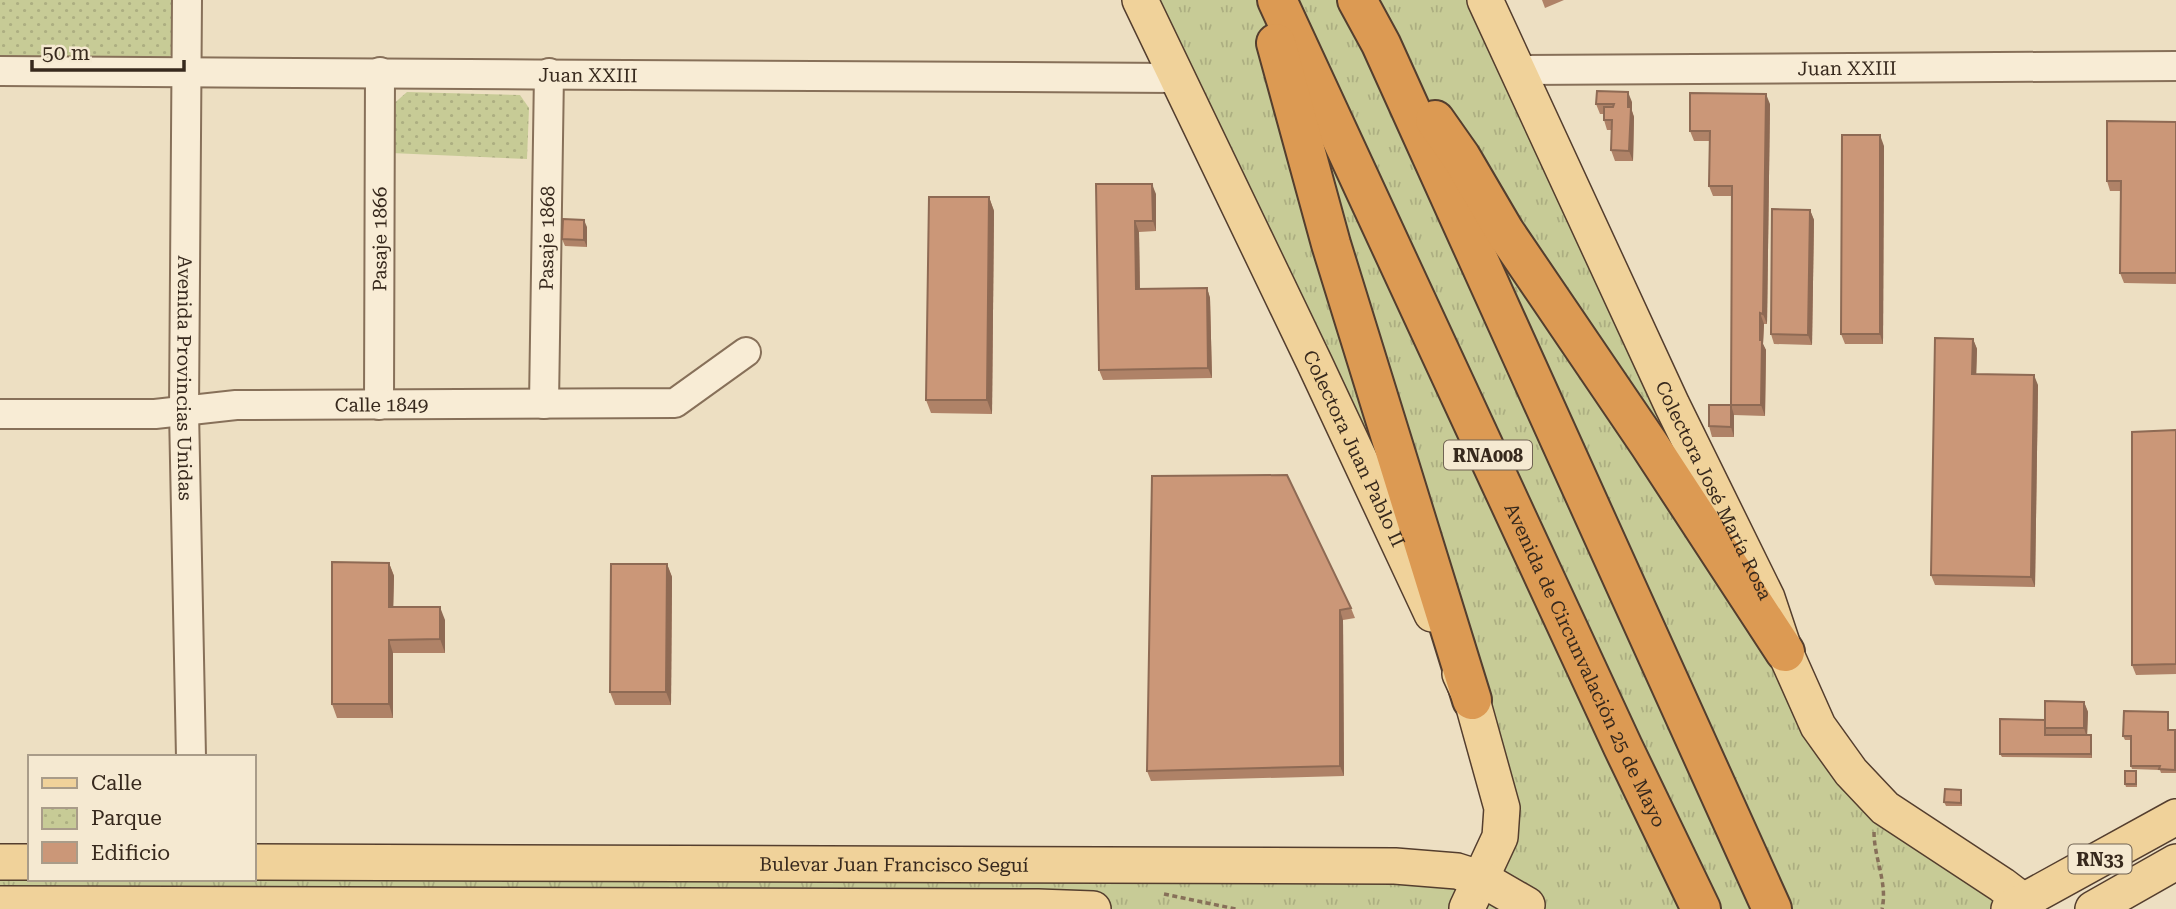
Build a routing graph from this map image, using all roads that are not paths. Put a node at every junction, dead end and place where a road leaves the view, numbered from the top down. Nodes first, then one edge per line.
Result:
1 (187, 0) edge
2 (1140, 0) edge
3 (1264, 0) edge
4 (1277, 0) edge
5 (1357, 0) edge
6 (1485, 0) edge
7 (1381, 44) junction
8 (2176, 66) edge
9 (1518, 70) junction
10 (0, 71) edge
11 (187, 72) junction
12 (380, 72) junction
13 (549, 73) junction
14 (1176, 78) junction
15 (746, 352) dead end
16 (544, 404) junction
17 (380, 405) junction
18 (184, 411) junction
19 (0, 414) edge
20 (1784, 652) junction
21 (1472, 701) junction
22 (191, 755) edge
23 (2176, 817) edge
24 (0, 862) edge
25 (28, 862) edge
26 (256, 862) edge
27 (2176, 862) edge
28 (197, 898) edge
29 (1472, 899) edge
30 (0, 904) edge
31 (2020, 906) edge
32 (1531, 907) edge
33 (1093, 909) edge
34 (1701, 909) edge
35 (1772, 909) edge
36 (2093, 909) edge

1 - 11 street, Avenida Provincias Unidas
2 - 14 main road, Colectora Juan Pablo II
3 - 21 highway
4 - 34 highway, Avenida de Circunvalación 25 de Mayo / RNA008
5 - 7 highway, RNA008
6 - 9 main road, Colectora José María Rosa
7 - 20 highway
7 - 35 highway, RNA008
8 - 9 street, Juan XXIII
9 - 20 main road, Colectora José María Rosa
10 - 11 street, Juan XXIII
11 - 12 street, Juan XXIII
11 - 18 street, Avenida Provincias Unidas
12 - 13 street, Juan XXIII
12 - 17 street, Pasaje 1866
13 - 14 street, Juan XXIII
13 - 16 street, Pasaje 1868
14 - 21 main road, Colectora Juan Pablo II
15 - 16 street, Calle 1849
16 - 17 street, Calle 1849
17 - 18 street, Calle 1849
18 - 19 street, Calle 1849
18 - 22 street, Avenida Provincias Unidas
20 - 31 main road, Colectora José María Rosa
21 - 29 main road, Colectora Juan Pablo II
23 - 31 main road, RN33
24 - 25 main road
26 - 29 main road, Bulevar Juan Francisco Seguí
27 - 36 main road, RN33
28 - 30 main road
28 - 33 main road
29 - 32 main road, Bulevar Juan Francisco Seguí

